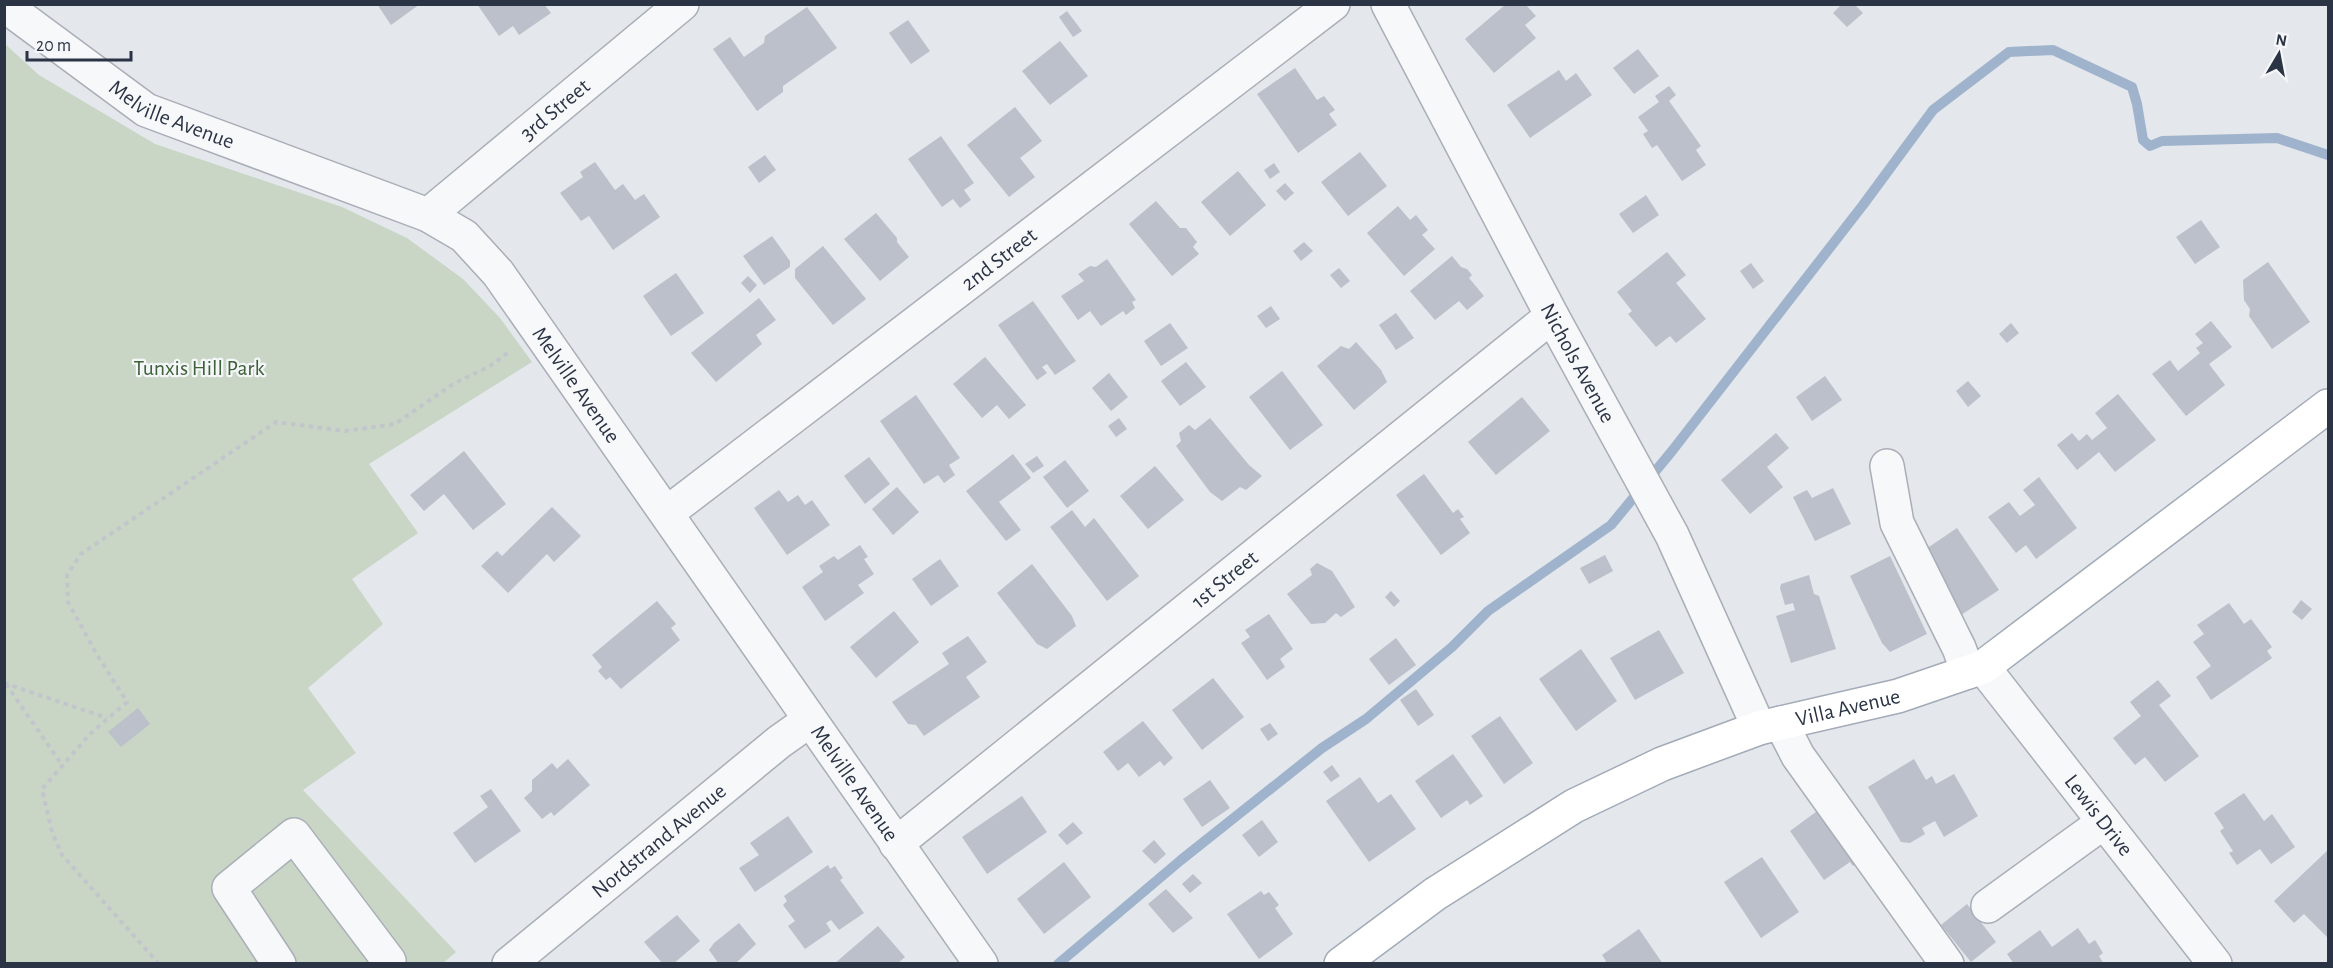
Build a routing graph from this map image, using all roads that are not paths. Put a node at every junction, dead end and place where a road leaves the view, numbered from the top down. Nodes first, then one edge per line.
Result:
1 (682, 4) edge
2 (1333, 4) edge
3 (1388, 4) edge
4 (5, 9) edge
5 (429, 215) junction
6 (1552, 316) junction
7 (2328, 406) edge
8 (1887, 466) dead end
9 (667, 513) junction
10 (1976, 669) junction
11 (810, 720) junction
12 (1770, 725) junction
13 (2104, 822) junction
14 (896, 844) junction
15 (1988, 906) dead end
16 (279, 963) edge
17 (385, 963) edge
18 (509, 963) edge
19 (981, 963) edge
20 (1341, 963) edge
21 (1947, 963) edge
22 (2215, 963) edge

1 - 5 street, 3rd Street
2 - 9 street, 2nd Street
3 - 6 street, Nichols Avenue
4 - 5 street, Melville Avenue
5 - 9 street, Melville Avenue
6 - 12 street, Nichols Avenue
6 - 14 street, 1st Street
7 - 10 main road, Villa Avenue
8 - 10 street, Lewis Drive
9 - 11 street, Melville Avenue
10 - 12 main road, Villa Avenue
10 - 13 street, Lewis Drive
11 - 14 street, Melville Avenue
11 - 18 street, Nordstrand Avenue
12 - 20 main road, Villa Avenue
12 - 21 street, Nichols Avenue
13 - 15 street
13 - 22 street, Lewis Drive
14 - 19 street, Melville Avenue
16 - 17 street

